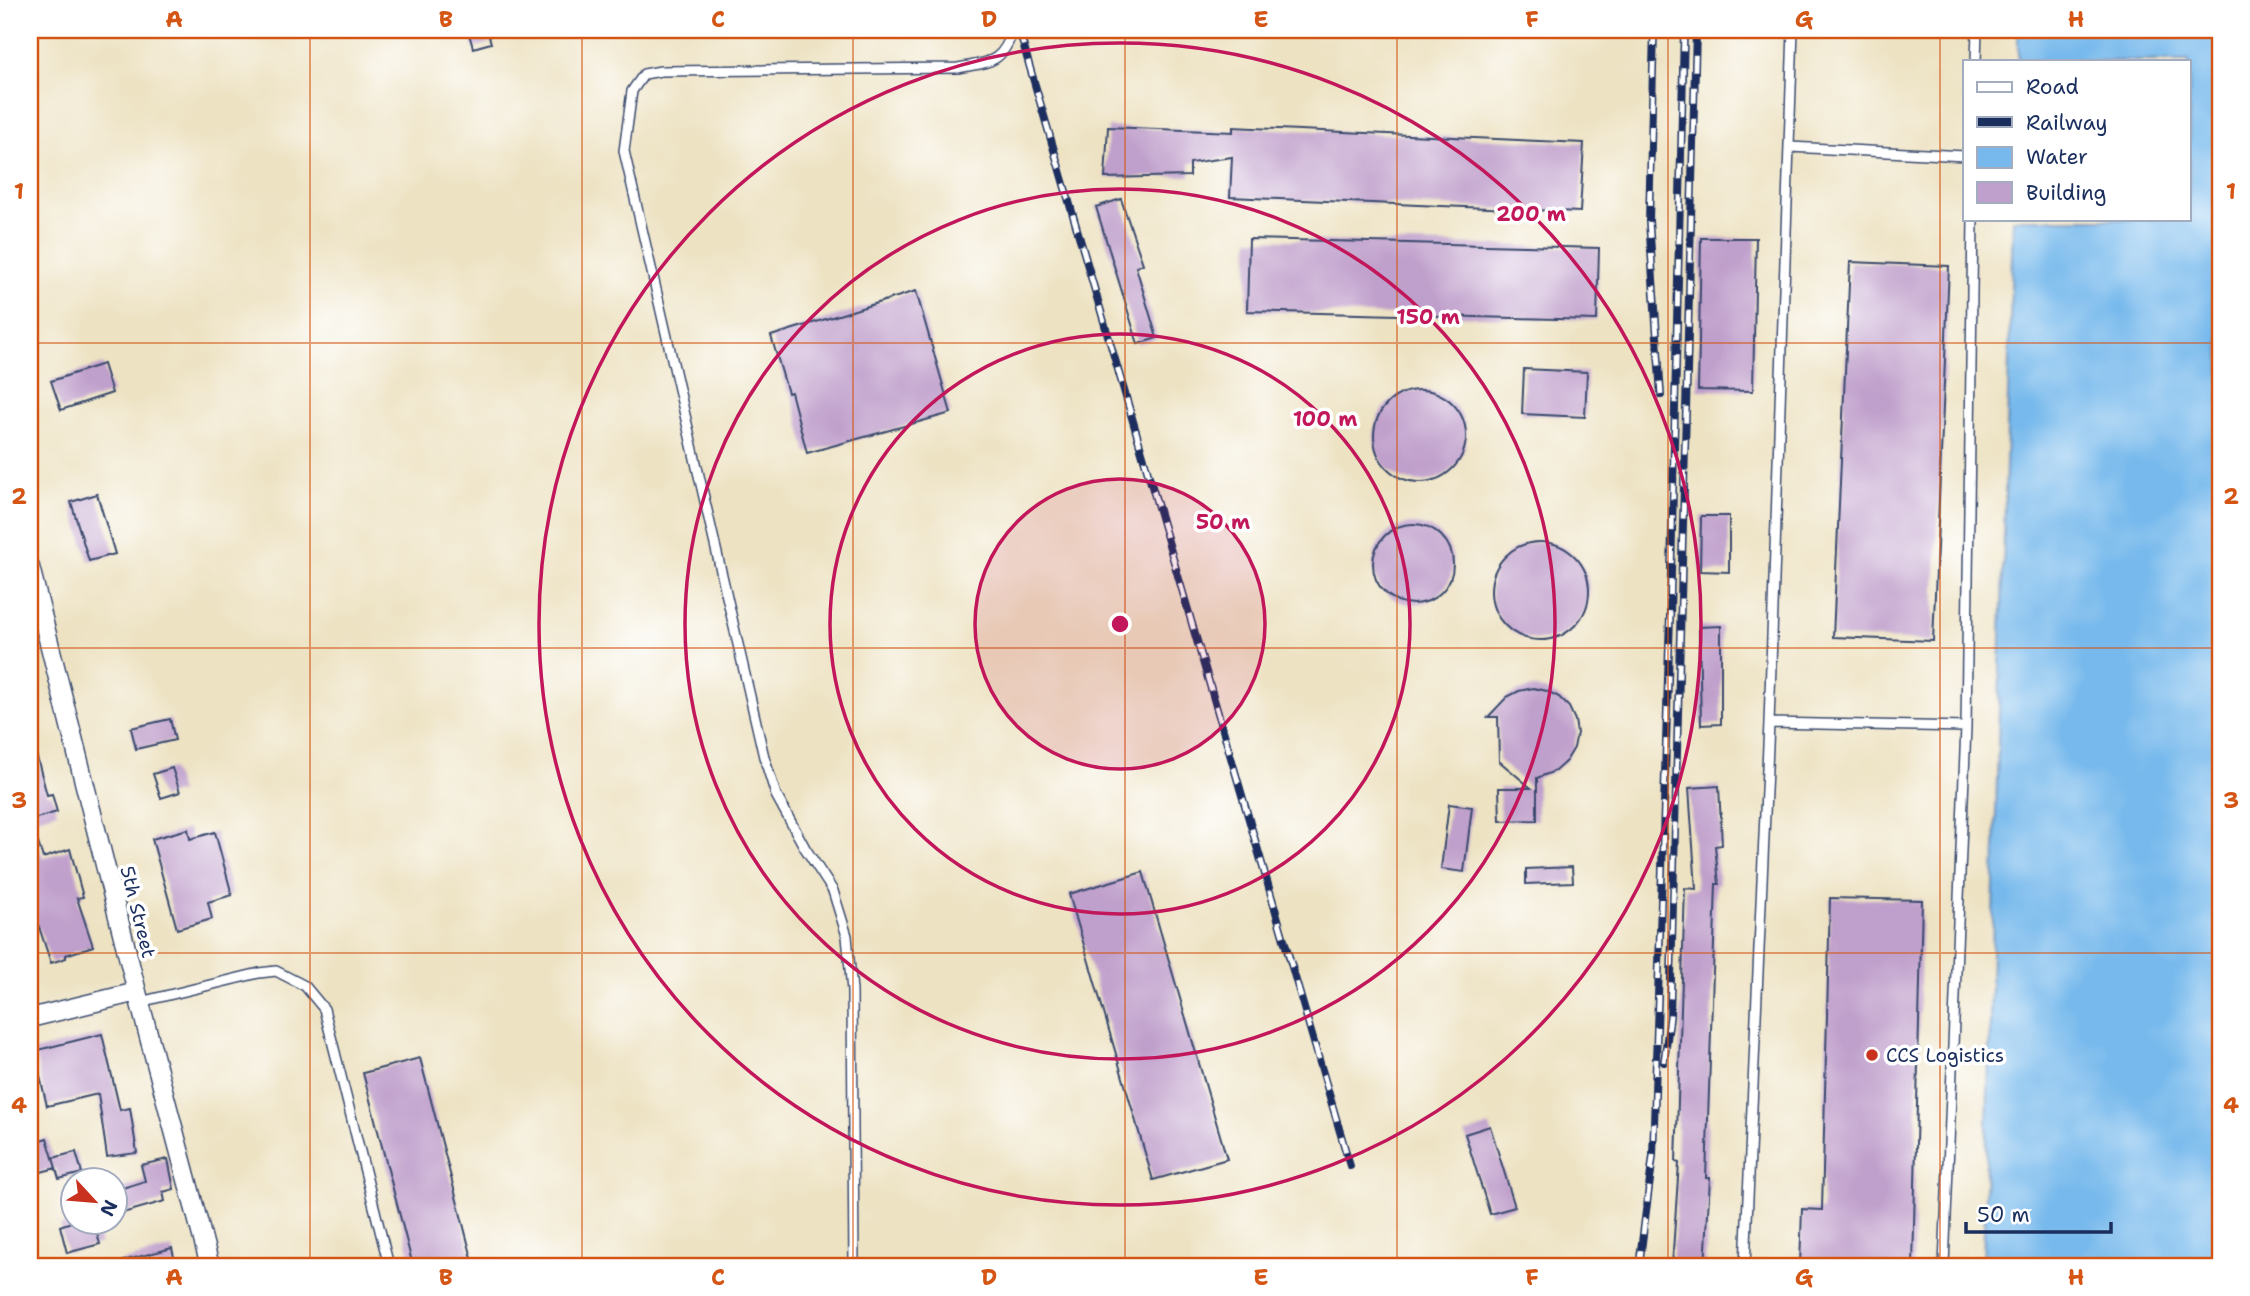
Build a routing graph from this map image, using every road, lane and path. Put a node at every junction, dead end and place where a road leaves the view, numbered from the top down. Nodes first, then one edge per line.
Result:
1 (1013, 30) edge
2 (1793, 30) edge
3 (1977, 30) edge
4 (1976, 60) edge
5 (1790, 146) junction
6 (1963, 156) edge
7 (1973, 220) edge
8 (30, 568) edge
9 (1769, 723) junction
10 (1966, 727) junction
11 (138, 997) junction
12 (30, 1018) edge
13 (210, 1266) edge
14 (390, 1266) edge
15 (854, 1266) edge
16 (1745, 1266) edge
17 (1944, 1266) edge

1 - 15 lane
2 - 5 lane
3 - 4 lane
5 - 6 lane
5 - 9 lane
7 - 10 lane
8 - 11 street, 5th Street
9 - 10 lane
9 - 16 lane
10 - 17 lane
11 - 12 street
11 - 13 street, 5th Street
11 - 14 lane

